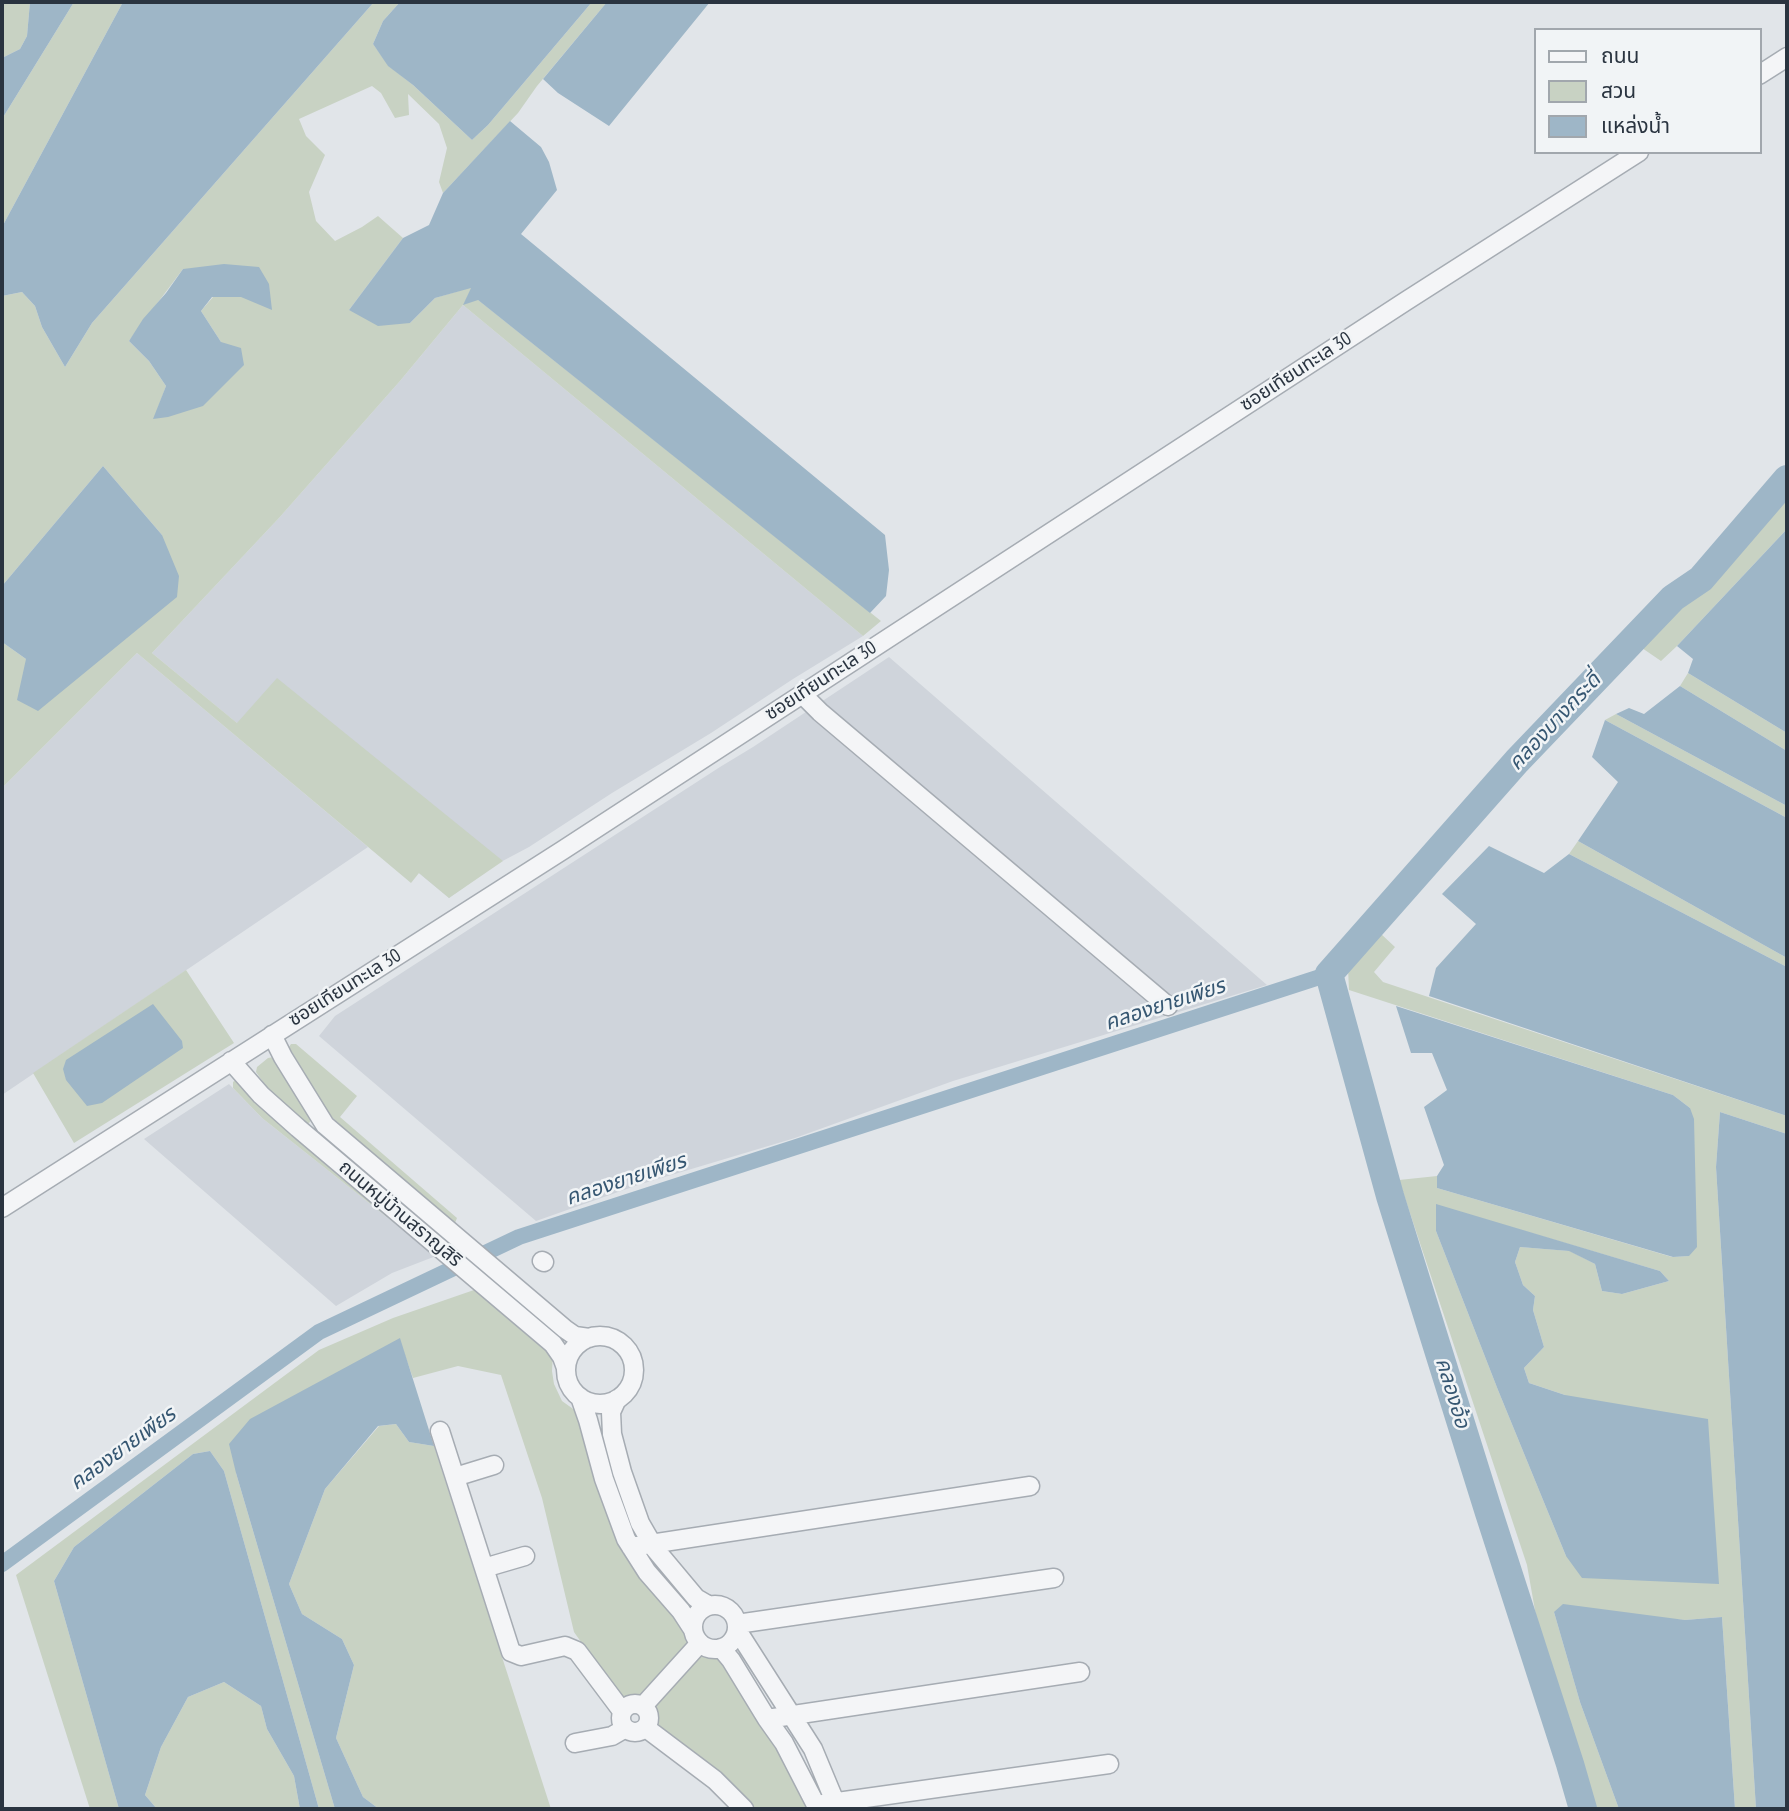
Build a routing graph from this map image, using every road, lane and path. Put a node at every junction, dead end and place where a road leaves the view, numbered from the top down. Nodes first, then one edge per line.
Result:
1 (1787, 57) edge
2 (1761, 74) edge
3 (1637, 154) edge
4 (803, 694) junction
5 (1168, 1006) dead end
6 (272, 1035) junction
7 (231, 1061) junction
8 (317, 1112) junction
9 (303, 1133) junction
10 (404, 1191) junction
11 (390, 1207) junction
12 (2, 1208) edge
13 (589, 1338) junction
14 (566, 1368) junction
15 (580, 1397) junction
16 (617, 1399) junction
17 (440, 1431) dead end
18 (494, 1465) dead end
19 (455, 1476) junction
20 (1030, 1486) dead end
21 (651, 1542) junction
22 (631, 1547) junction
23 (524, 1556) dead end
24 (484, 1568) junction
25 (1054, 1578) dead end
26 (708, 1605) junction
27 (737, 1627) junction
28 (696, 1636) junction
29 (720, 1648) junction
30 (1080, 1672) dead end
31 (643, 1706) junction
32 (792, 1716) junction
33 (767, 1719) junction
34 (623, 1720) junction
35 (646, 1728) junction
36 (575, 1743) dead end
37 (1109, 1764) dead end
38 (837, 1806) edge
39 (817, 1807) edge
40 (744, 1809) edge

1 - 2 street
3 - 4 street, ซอยเทียนทะเล 30
4 - 5 street
4 - 6 street, ซอยเทียนทะเล 30
6 - 7 street, ซอยเทียนทะเล 30
6 - 8 street, ถนนหมู่บ้านสราญสิริ
7 - 9 street, ถนนหมู่บ้านสราญสิริ
7 - 12 street, ซอยเทียนทะเล 30
8 - 9 street
8 - 10 street, ถนนหมู่บ้านสราญสิริ
9 - 11 street, ถนนหมู่บ้านสราญสิริ
10 - 11 street
10 - 13 street, ถนนหมู่บ้านสราญสิริ
11 - 14 street, ถนนหมู่บ้านสราญสิริ
13 - 14 street
13 - 16 street
14 - 15 street
15 - 16 street
15 - 22 street
16 - 21 street
17 - 19 street
18 - 19 street
19 - 24 street
20 - 21 street
21 - 22 street
21 - 26 street
22 - 28 street
23 - 24 street
24 - 34 street
25 - 27 street
26 - 27 street
26 - 28 street
27 - 29 street
27 - 32 street
28 - 29 street
28 - 31 street
29 - 33 street
30 - 32 street
31 - 34 street
31 - 35 street
32 - 33 street
32 - 38 street
33 - 39 street
34 - 35 street
34 - 36 street
35 - 40 street
37 - 38 street
38 - 39 street

